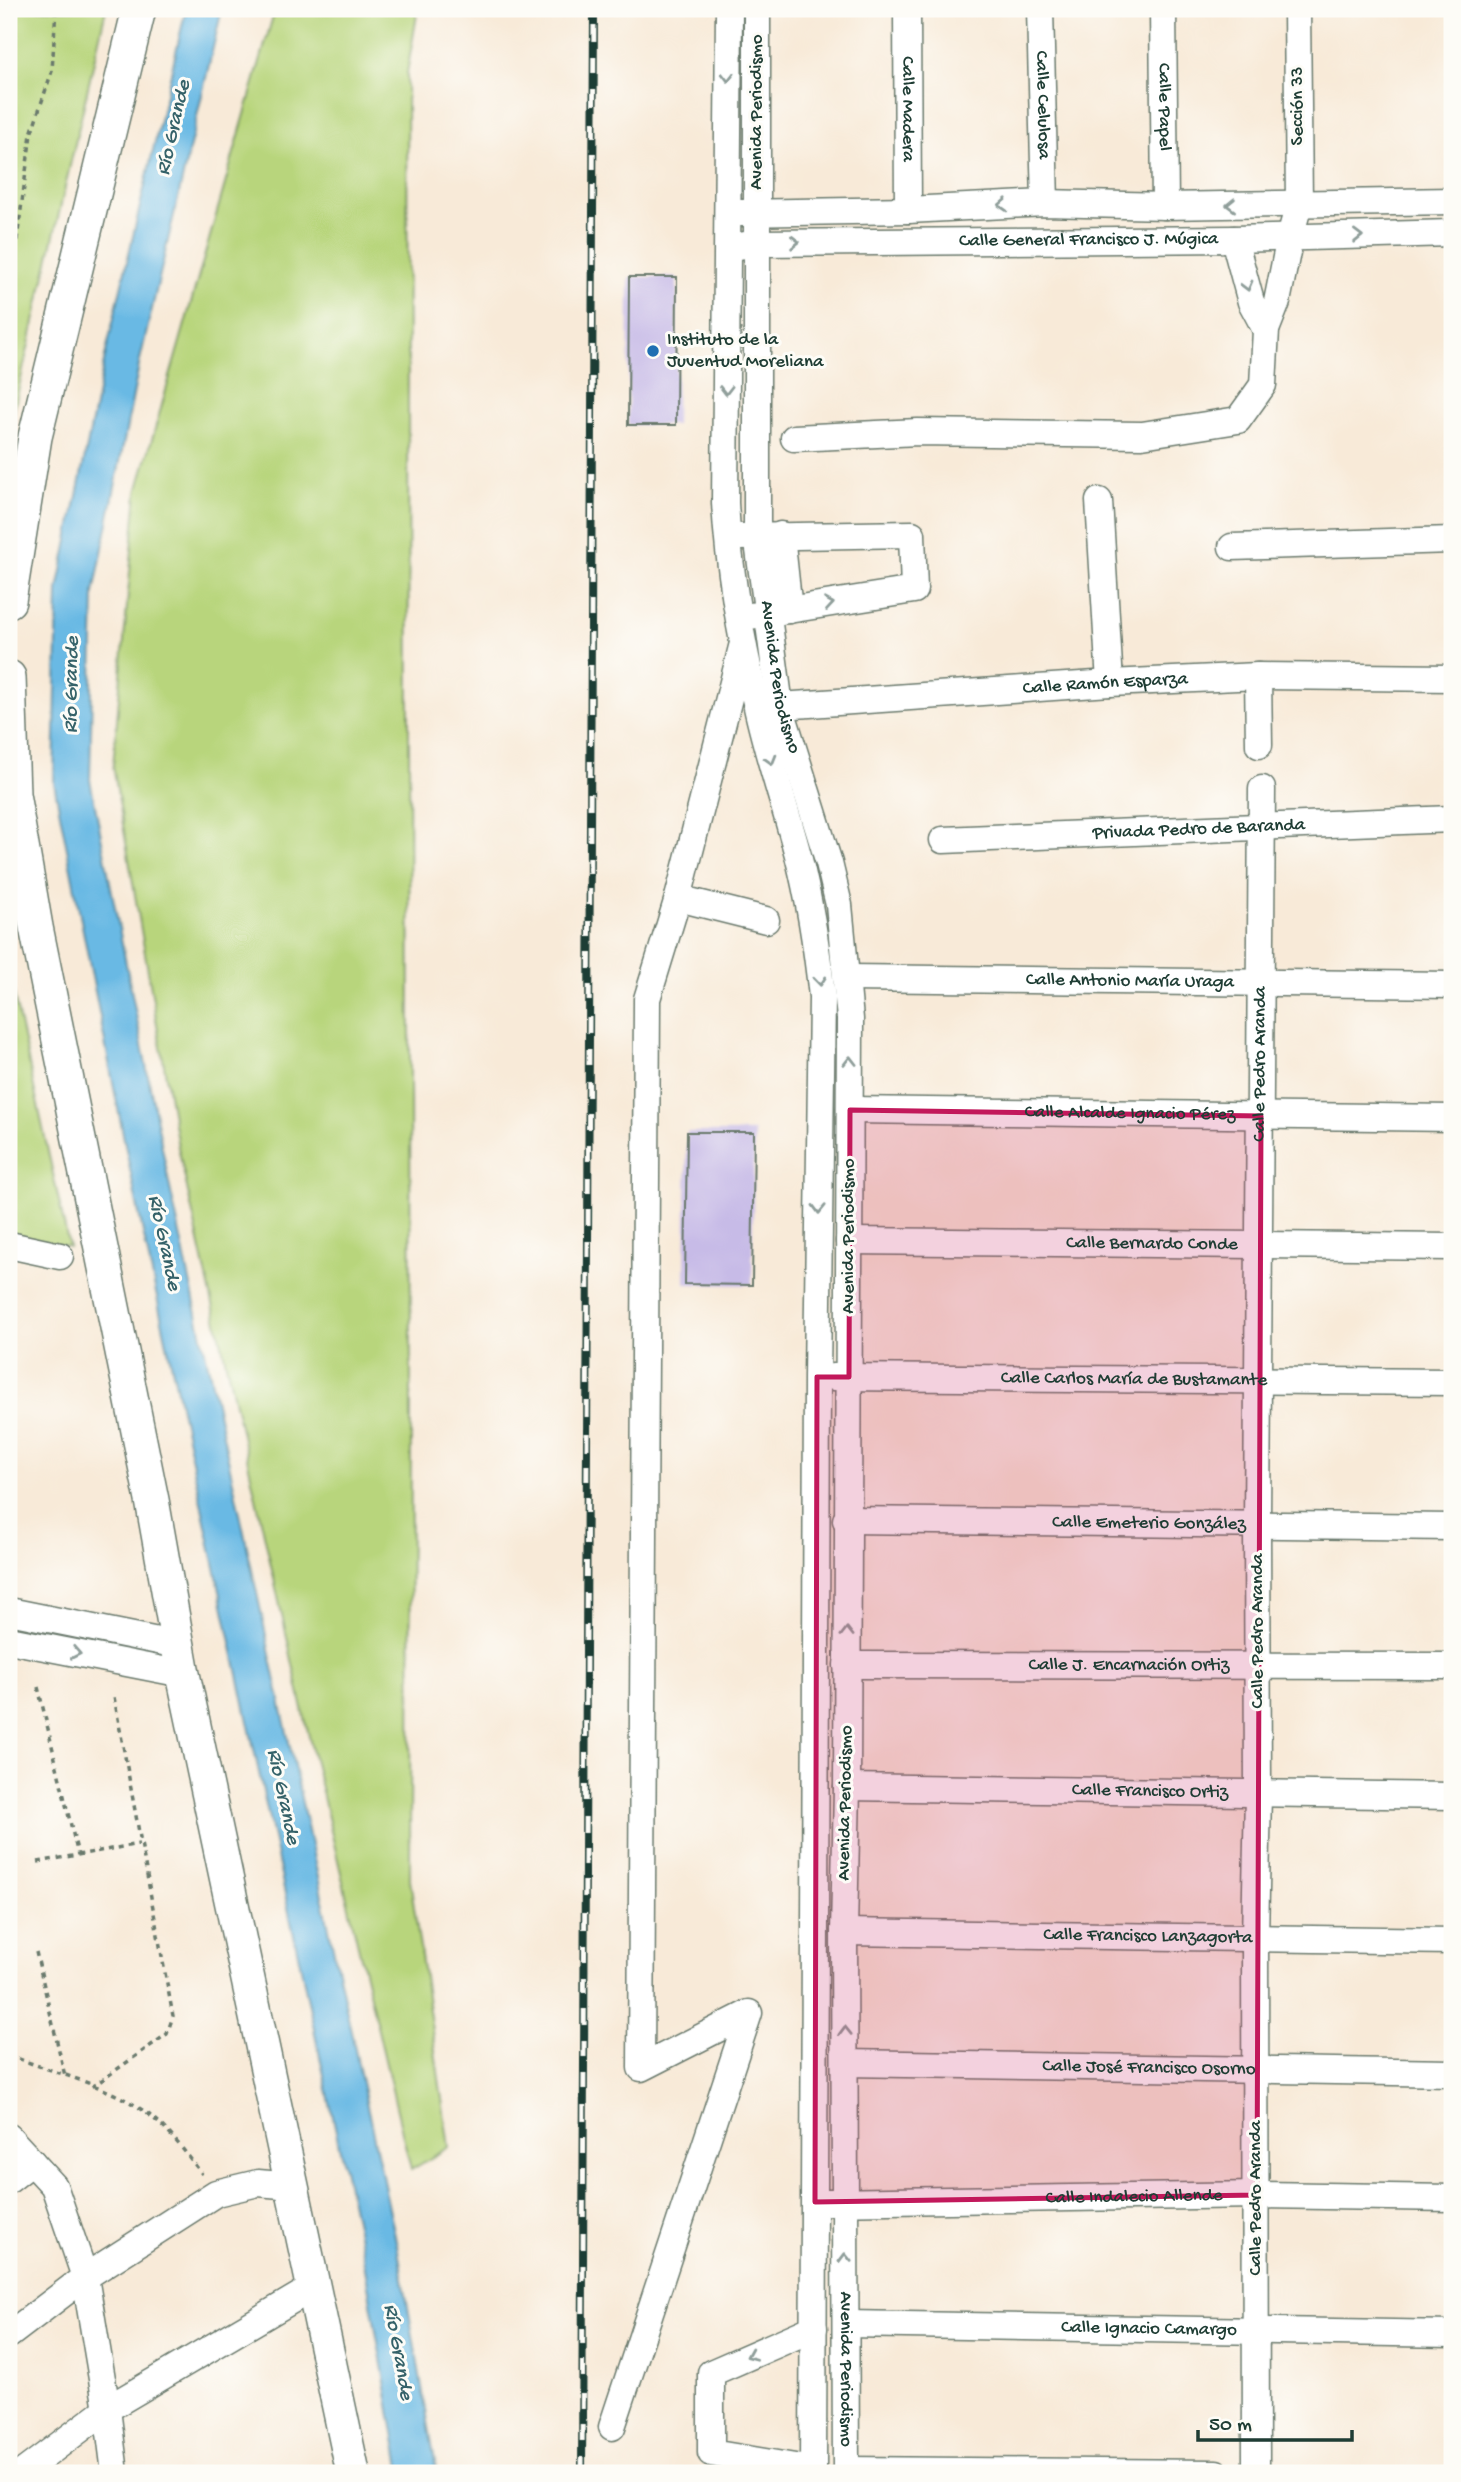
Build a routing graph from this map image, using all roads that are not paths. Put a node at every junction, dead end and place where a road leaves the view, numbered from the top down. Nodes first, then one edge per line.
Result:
1 (139, 9) edge
2 (729, 9) edge
3 (757, 9) edge
4 (907, 9) edge
5 (1040, 9) edge
6 (1163, 9) edge
7 (1297, 9) edge
8 (1452, 201) edge
9 (1045, 203) junction
10 (1299, 204) junction
11 (1165, 206) junction
12 (908, 210) junction
13 (757, 212) junction
14 (727, 213) junction
15 (1452, 233) edge
16 (1290, 237) junction
17 (1234, 239) junction
18 (757, 243) junction
19 (727, 248) junction
20 (1266, 330) junction
21 (794, 438) dead end
22 (1098, 501) dead end
23 (769, 535) junction
24 (727, 538) junction
25 (1452, 540) edge
26 (1232, 547) dead end
27 (9, 601) edge
28 (777, 612) junction
29 (740, 630) junction
30 (1258, 676) junction
31 (9, 677) edge
32 (1452, 678) edge
33 (1110, 683) junction
34 (769, 707) junction
35 (1259, 745) dead end
36 (1262, 789) dead end
37 (1452, 819) edge
38 (1262, 827) junction
39 (943, 840) dead end
40 (678, 898) junction
41 (766, 920) dead end
42 (848, 978) junction
43 (1261, 983) junction
44 (1452, 985) edge
45 (850, 1110) junction
46 (1261, 1116) junction
47 (1452, 1118) edge
48 (849, 1241) junction
49 (9, 1245) edge
50 (1260, 1245) junction
51 (1452, 1247) edge
52 (60, 1256) dead end
53 (817, 1377) junction
54 (849, 1377) junction
55 (1260, 1381) junction
56 (1452, 1382) edge
57 (846, 1520) junction
58 (1257, 1524) junction
59 (1452, 1527) edge
60 (9, 1611) edge
61 (9, 1640) edge
62 (167, 1657) junction
63 (847, 1665) junction
64 (1257, 1665) junction
65 (1452, 1666) edge
66 (847, 1787) junction
67 (1258, 1793) junction
68 (1452, 1796) edge
69 (844, 1932) junction
70 (1255, 1938) junction
71 (1452, 1941) edge
72 (845, 2063) junction
73 (1256, 2070) junction
74 (1452, 2073) edge
75 (9, 2137) edge
76 (32, 2162) junction
77 (9, 2180) edge
78 (293, 2186) junction
79 (1257, 2195) junction
80 (1452, 2198) edge
81 (845, 2201) junction
82 (815, 2202) junction
83 (85, 2277) junction
84 (314, 2287) junction
85 (846, 2324) junction
86 (814, 2328) junction
87 (1256, 2331) junction
88 (1452, 2334) edge
89 (9, 2335) edge
90 (107, 2409) junction
91 (612, 2427) dead end
92 (813, 2472) edge
93 (846, 2472) edge
94 (22, 2473) edge
95 (114, 2473) edge
96 (353, 2473) edge
97 (1216, 2473) edge
98 (1255, 2473) edge

1 - 27 main road
2 -> 14 street, Avenida Periodismo
3 - 13 street, Avenida Periodismo
4 - 12 street, Calle Madera
5 - 9 street, Calle Celulosa
6 - 11 street, Calle Papel
7 - 10 street, Sección 33
8 - 10 street, Calle General Francisco J. Múgica
9 - 11 street, Calle General Francisco J. Múgica
9 -> 12 street, Calle General Francisco J. Múgica
10 -> 11 street, Calle General Francisco J. Múgica
10 - 16 street, Sección 33
12 - 13 street, Calle General Francisco J. Múgica
13 - 14 street, Calle General Francisco J. Múgica
13 - 18 street, Avenida Periodismo
14 - 19 street, Avenida Periodismo
16 -> 15 street, Calle General Francisco J. Múgica
16 - 17 street, Calle General Francisco J. Múgica
16 - 20 street, Sección 33
18 -> 17 street, Calle General Francisco J. Múgica
17 -> 20 street
18 - 19 street, Calle General Francisco J. Múgica
18 - 23 street, Avenida Periodismo
19 -> 24 street, Avenida Periodismo
20 - 21 street
22 - 33 street
23 - 24 street
23 - 28 street, Avenida Periodismo
28 -> 23 street
24 - 29 street, Avenida Periodismo
25 - 26 street
28 - 29 street
28 - 34 street, Avenida Periodismo
29 - 34 street, Avenida Periodismo
29 - 40 street
30 - 32 street, Calle Ramón Esparza
30 - 33 street, Calle Ramón Esparza
30 - 35 street
31 - 62 main road
33 - 34 street, Calle Ramón Esparza
34 - 42 street, Avenida Periodismo
34 -> 53 street, Avenida Periodismo
36 - 38 street, Calle Pedro Aranda
37 - 38 street, Privada Pedro de Baranda
38 - 39 street, Privada Pedro de Baranda
38 - 43 street, Calle Pedro Aranda
40 - 41 street
40 - 91 street
42 - 43 street, Calle Antonio María Uraga
45 -> 42 street, Avenida Periodismo
43 - 44 street, Calle Antonio María Uraga
43 - 46 street, Calle Pedro Aranda
45 - 46 street, Calle Alcalde Ignacio Pérez
45 - 48 street, Avenida Periodismo
46 - 47 street, Calle Alcalde Ignacio Pérez
46 - 50 street, Calle Pedro Aranda
48 - 50 street, Calle Bernardo Conde
48 - 54 street, Avenida Periodismo
49 - 52 street
50 - 51 street, Calle Bernardo Conde
50 - 55 street, Calle Pedro Aranda
53 - 54 street, Calle Carlos María de Bustamante
53 - 82 street, Avenida Periodismo
54 - 55 street, Calle Carlos María de Bustamante
54 - 57 street, Avenida Periodismo
55 - 56 street, Calle Carlos María de Bustamante
55 - 58 street, Calle Pedro Aranda
57 - 58 street, Calle Emeterio González
63 -> 57 street, Avenida Periodismo
58 - 59 street, Calle Emeterio González
58 - 64 street, Calle Pedro Aranda
60 - 62 street
61 -> 62 street
62 - 78 main road
63 - 64 street, Calle J. Encarnación Ortiz
63 - 66 street, Avenida Periodismo
64 - 65 street, Calle J. Encarnación Ortiz
64 - 67 street, Calle Pedro Aranda
66 - 67 street, Calle Francisco Ortiz
66 - 69 street, Avenida Periodismo
67 - 68 street, Calle Francisco Ortiz
67 - 70 street, Calle Pedro Aranda
69 - 70 street, Calle Francisco Lanzagorta
72 -> 69 street, Avenida Periodismo
70 - 71 street, Calle Francisco Lanzagorta
70 - 73 street, Calle Pedro Aranda
72 - 73 street, Calle José Francisco Osorno
72 - 81 street, Avenida Periodismo
73 - 74 street, Calle José Francisco Osorno
73 - 79 street, Calle Pedro Aranda
75 - 76 street
76 - 77 street
76 - 83 street
78 - 83 street
78 - 84 main road
79 - 80 street, Calle Indalecio Allende
79 - 81 street, Calle Indalecio Allende
79 - 87 street, Calle Pedro Aranda
81 - 82 street, Calle Indalecio Allende
85 -> 81 street, Avenida Periodismo
82 - 86 street, Avenida Periodismo
83 - 89 street
83 - 90 street
84 - 90 street
84 - 96 main road
85 - 87 street, Calle Ignacio Camargo
85 - 93 street, Avenida Periodismo
86 - 92 street, Avenida Periodismo
86 -> 92 street
87 - 88 street, Calle Ignacio Camargo
87 - 98 street, Calle Pedro Aranda
90 - 94 street
90 - 95 street
93 - 97 street

